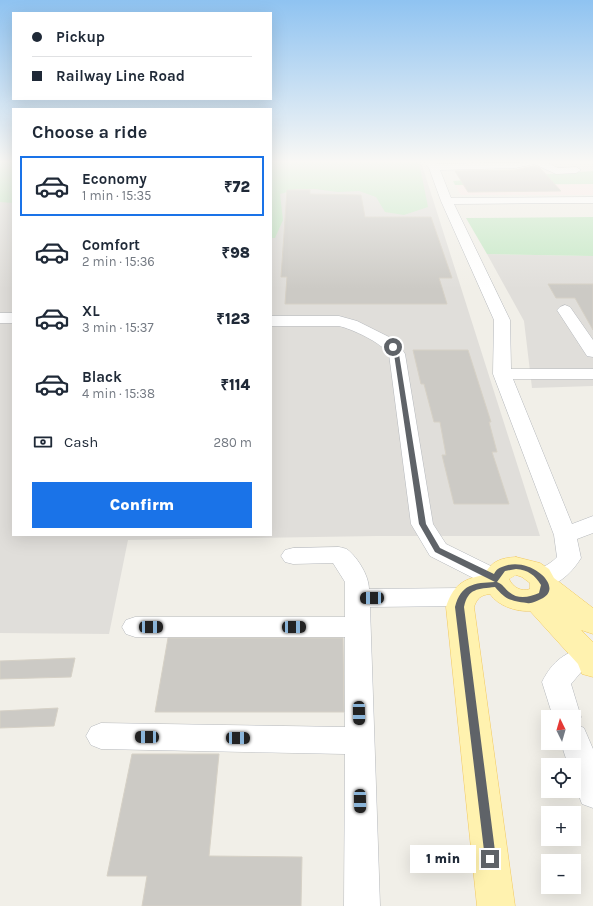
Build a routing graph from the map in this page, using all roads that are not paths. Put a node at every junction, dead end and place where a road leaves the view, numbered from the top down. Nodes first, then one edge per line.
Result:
1 (453, 204) edge
2 (566, 310) dead end
3 (0, 318) edge
4 (12, 318) edge
5 (272, 320) edge
6 (593, 352) edge
7 (502, 374) junction
8 (593, 374) edge
9 (593, 524) edge
10 (565, 535) junction
11 (293, 556) dead end
12 (497, 582) junction
13 (542, 588) junction
14 (462, 597) junction
15 (357, 598) junction
16 (593, 623) edge
17 (135, 627) dead end
18 (358, 627) junction
19 (590, 660) edge
20 (565, 710) edge
21 (101, 736) dead end
22 (359, 741) junction
23 (578, 750) edge
24 (593, 793) edge
25 (362, 906) edge
26 (496, 906) edge

1 - 7 street
2 - 6 street
3 - 4 street
5 - 12 street
7 - 8 street
7 - 10 street
9 - 10 street
10 - 13 street
11 - 15 street
12 - 13 main road
12 - 14 main road
13 - 16 main road
13 - 19 main road
14 - 15 street
14 - 26 main road
15 - 18 street
17 - 18 street
18 - 22 street
19 - 20 street
21 - 22 street
22 - 25 street
23 - 24 street

